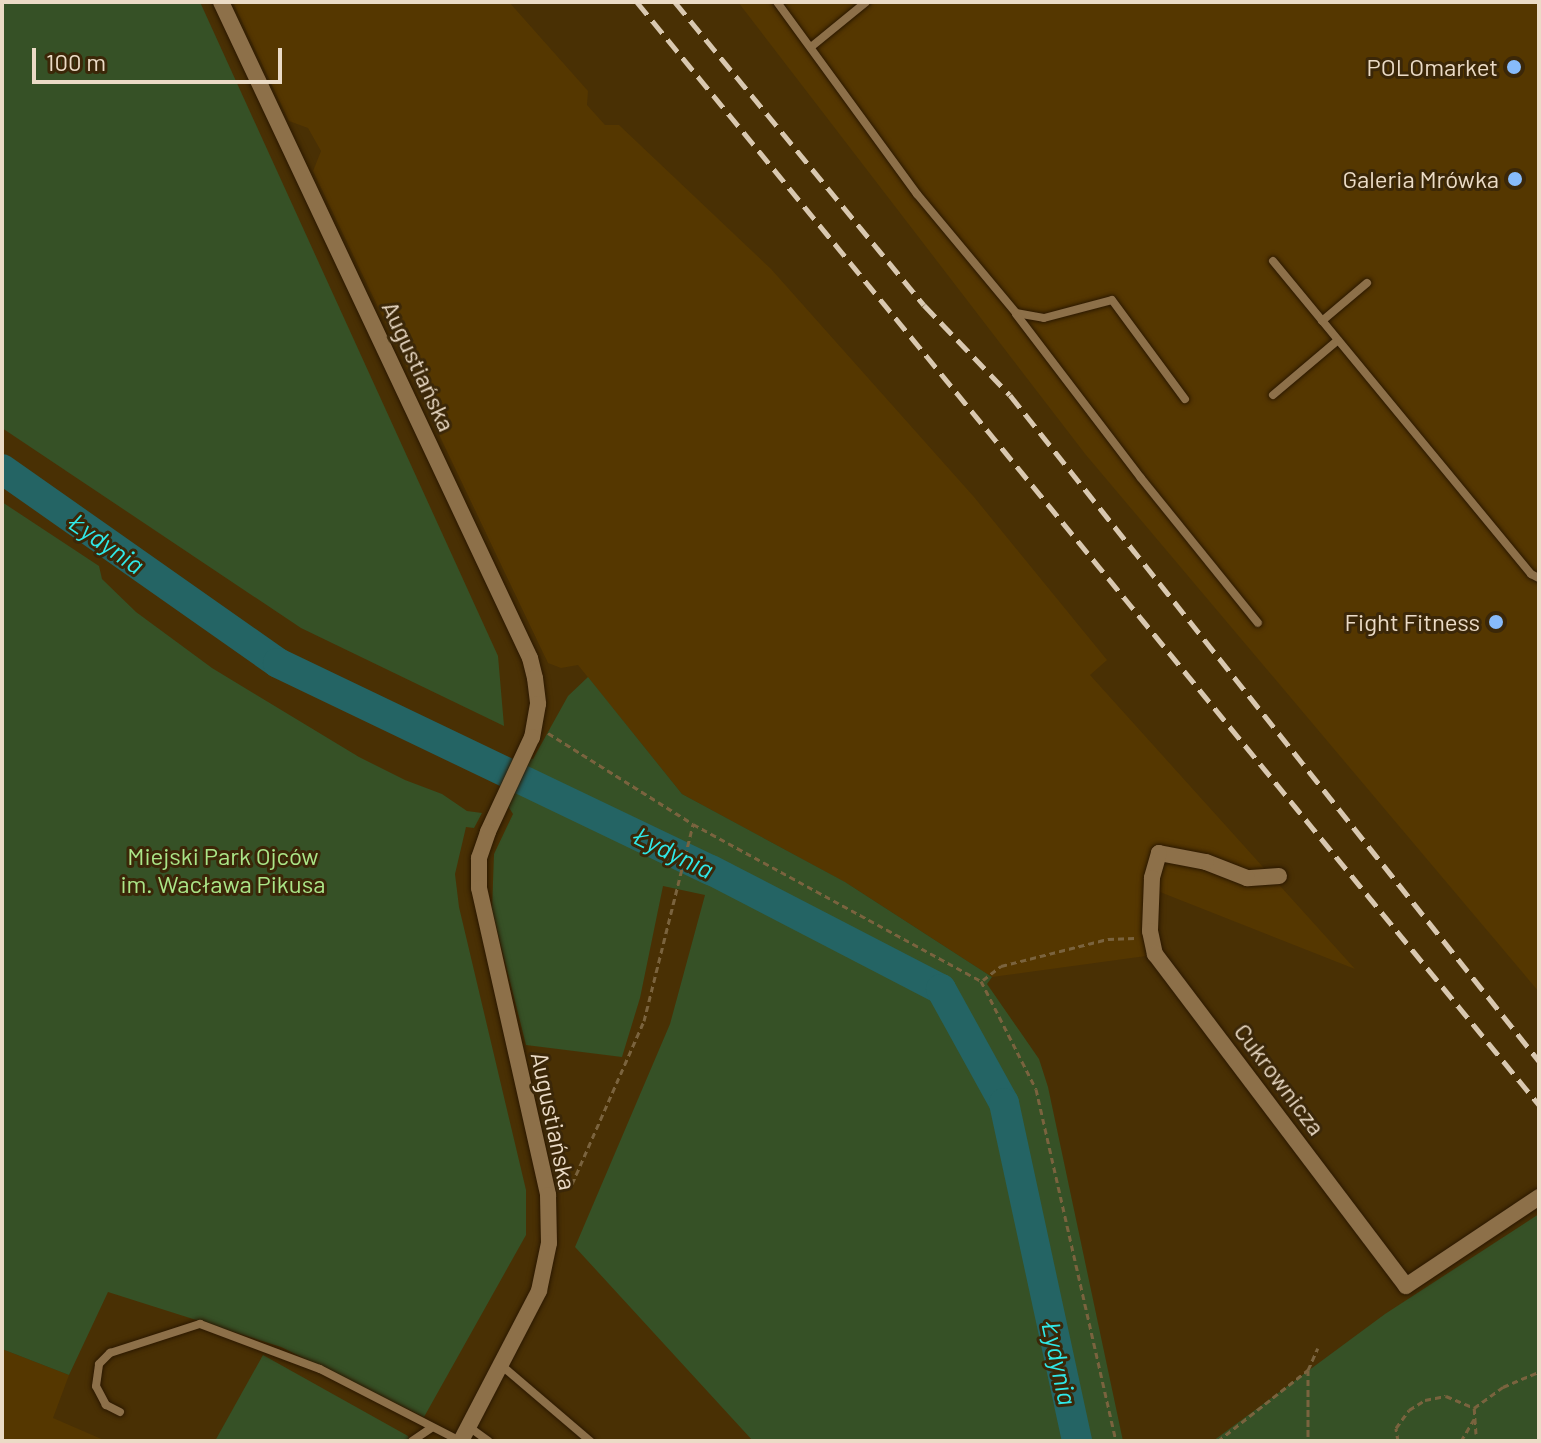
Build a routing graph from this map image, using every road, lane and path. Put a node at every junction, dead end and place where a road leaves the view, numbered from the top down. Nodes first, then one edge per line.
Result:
1 (221, 2) edge
2 (777, 2) edge
3 (866, 2) edge
4 (811, 47) junction
5 (1273, 261) dead end
6 (1367, 283) dead end
7 (1016, 313) junction
8 (1322, 321) junction
9 (1338, 340) junction
10 (1273, 395) dead end
11 (1185, 399) dead end
12 (1539, 578) edge
13 (1258, 623) dead end
14 (534, 724) junction
15 (693, 824) junction
16 (1279, 876) dead end
17 (1155, 954) junction
18 (981, 981) junction
19 (548, 1195) junction
20 (1539, 1197) edge
21 (1318, 1348) dead end
22 (501, 1365) junction
23 (1308, 1370) junction
24 (1539, 1372) edge
25 (1474, 1408) junction
26 (120, 1412) dead end
27 (1475, 1418) junction
28 (431, 1428) junction
29 (1476, 1434) dead end
30 (463, 1436) edge
31 (412, 1441) edge
32 (488, 1441) edge
33 (590, 1441) edge
34 (1116, 1441) edge
35 (1218, 1441) edge
36 (1308, 1441) edge
37 (1398, 1441) edge
38 (1461, 1441) edge

1 - 14 street, Augustiańska
2 - 4 lane
3 - 4 lane
4 - 7 lane
5 - 8 lane
6 - 8 lane
7 - 11 lane
7 - 13 lane
8 - 9 lane
9 - 10 lane
9 - 12 lane
14 - 15 path
14 - 19 street, Augustiańska
15 - 18 path
15 - 19 path
16 - 17 street
17 - 18 path
17 - 20 street, Cukrownicza
18 - 34 path
19 - 22 street, Augustiańska
21 - 23 path
22 - 30 street, Augustiańska
22 - 33 lane
23 - 35 path
23 - 36 path
24 - 25 path
25 - 27 path
25 - 37 path
26 - 28 lane
27 - 29 path
27 - 38 path
28 - 30 lane
28 - 31 lane
30 - 32 lane

